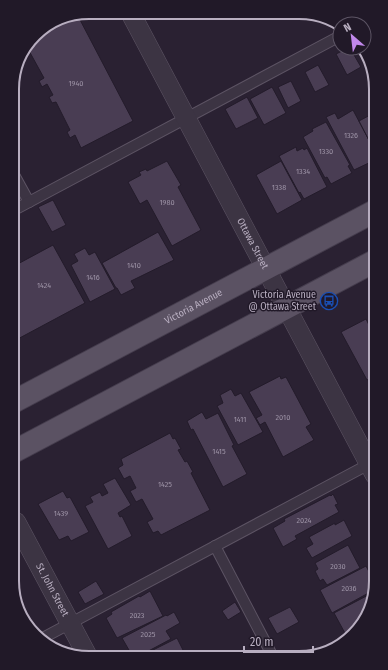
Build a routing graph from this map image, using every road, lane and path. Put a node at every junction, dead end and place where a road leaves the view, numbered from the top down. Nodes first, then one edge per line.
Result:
1 (134, 19) edge
2 (332, 40) edge
3 (186, 118) junction
4 (19, 184) edge
5 (29, 202) junction
6 (19, 207) edge
7 (369, 214) edge
8 (369, 264) edge
9 (265, 268) junction
10 (285, 307) junction
11 (19, 399) edge
12 (19, 449) edge
13 (369, 460) edge
14 (369, 469) edge
15 (19, 528) edge
16 (215, 546) junction
17 (70, 623) junction
18 (46, 636) edge
19 (85, 651) edge
20 (270, 651) edge

1 - 3 street, Ottawa Street
2 - 3 lane
3 - 5 lane
3 - 9 street, Ottawa Street
4 - 5 lane
5 - 6 lane
7 - 9 main road, Victoria Avenue
8 - 10 main road
9 - 10 street, Ottawa Street
9 - 11 main road, Victoria Avenue
10 - 12 main road
10 - 13 street, Ottawa Street
14 - 16 lane
15 - 17 street, St. John Street
16 - 17 lane
16 - 20 lane
17 - 18 lane
17 - 19 street, St. John Street

